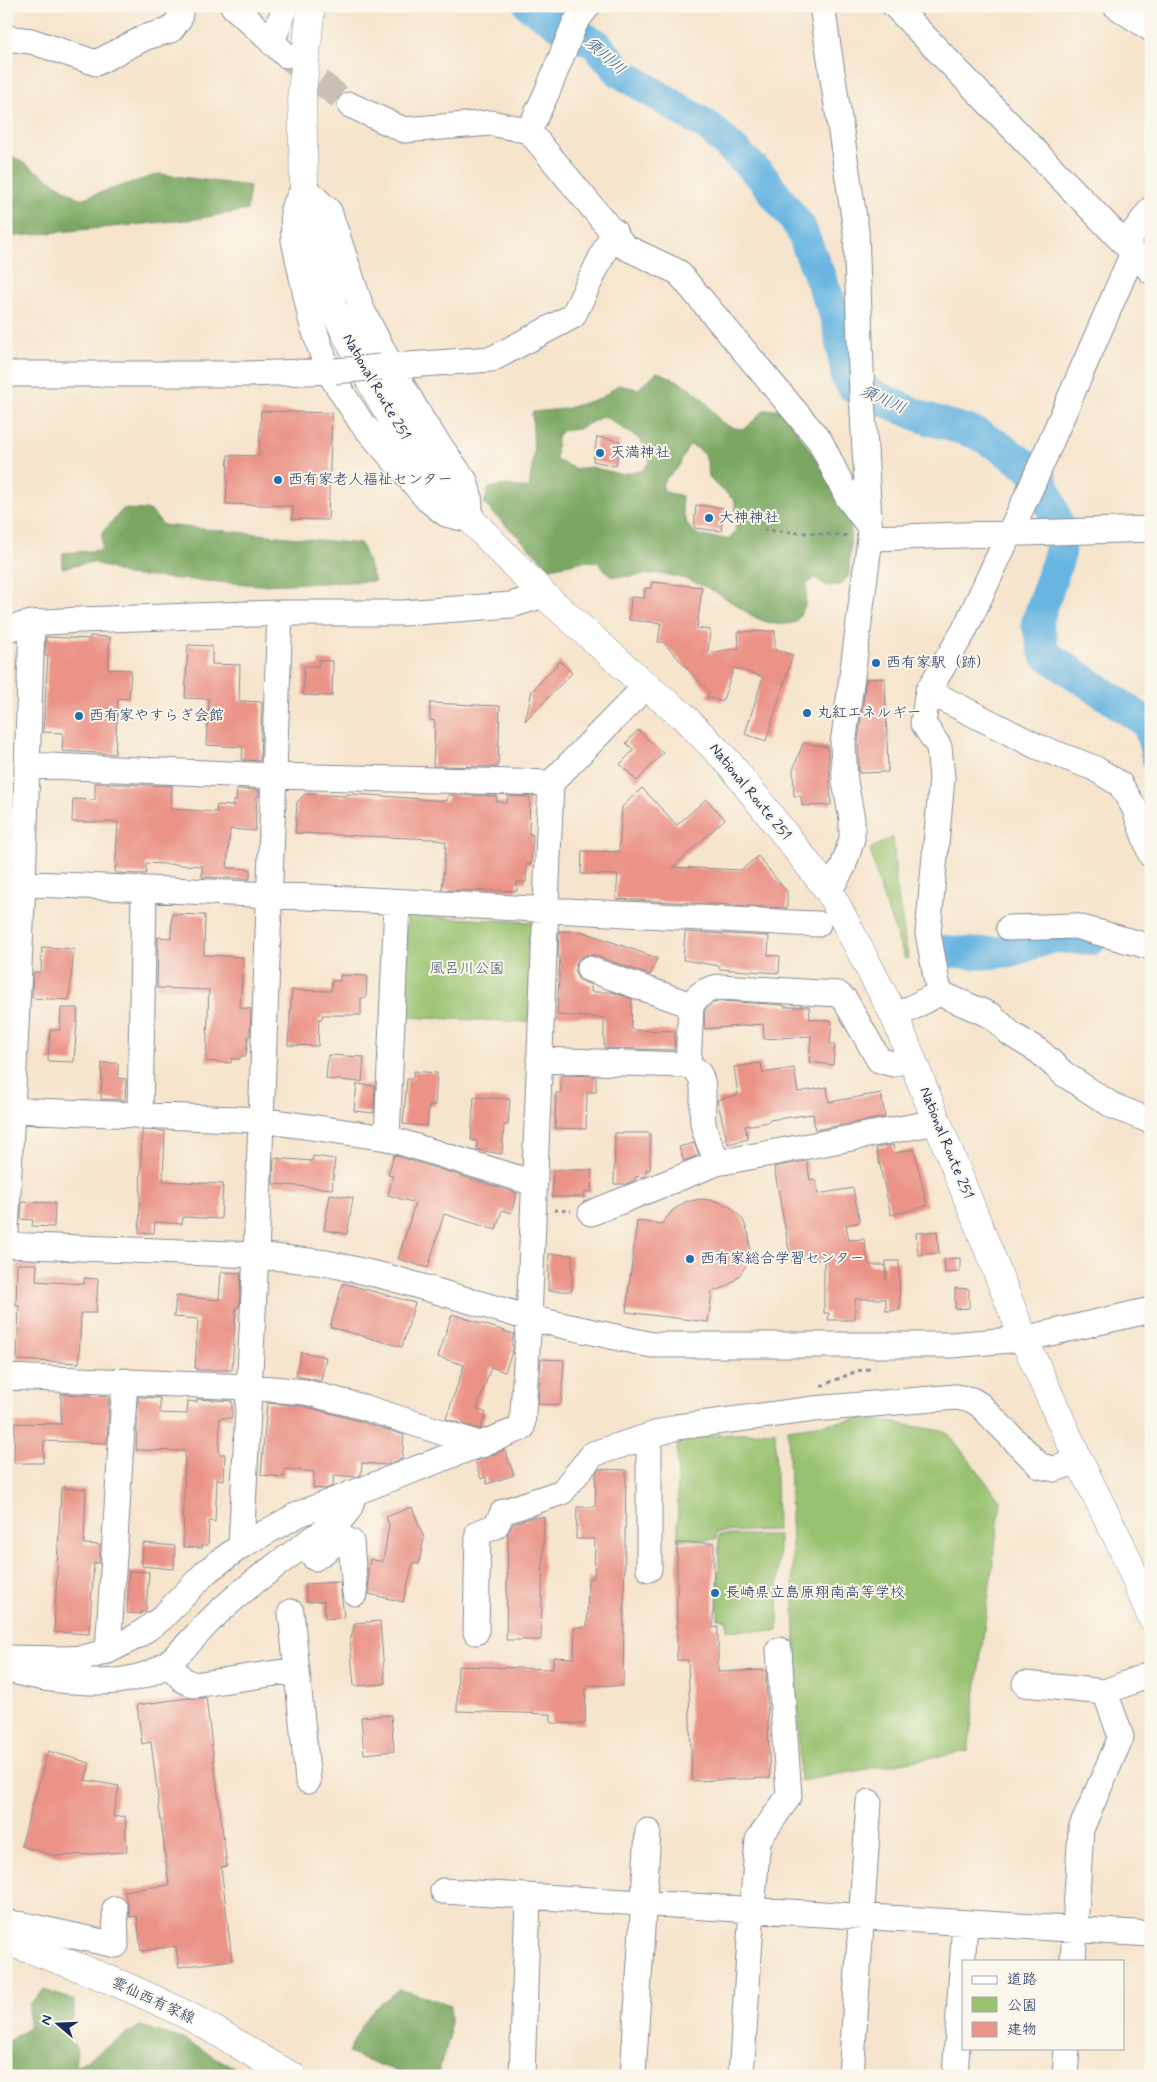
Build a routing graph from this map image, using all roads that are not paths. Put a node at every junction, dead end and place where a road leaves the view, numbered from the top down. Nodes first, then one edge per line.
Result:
1 (182, 6) edge
2 (232, 6) edge
3 (285, 6) edge
4 (311, 6) edge
5 (822, 6) edge
6 (895, 6) edge
7 (1116, 6) edge
8 (577, 22) edge
9 (1151, 29) edge
10 (6, 38) edge
11 (350, 105) tunnel mouth
12 (529, 131) junction
13 (304, 188) junction
14 (1151, 209) edge
15 (614, 231) junction
16 (1129, 249) junction
17 (1151, 271) edge
18 (386, 366) junction
19 (332, 371) junction
20 (6, 374) edge
21 (471, 520) junction
22 (1151, 528) edge
23 (870, 532) junction
24 (1008, 533) junction
25 (544, 595) junction
26 (280, 613) junction
27 (32, 623) junction
28 (6, 629) edge
29 (646, 686) junction
30 (928, 691) junction
31 (27, 765) junction
32 (274, 776) junction
33 (552, 783) junction
34 (1151, 855) edge
35 (15, 884) edge
36 (144, 890) junction
37 (829, 891) junction
38 (270, 894) junction
39 (397, 902) junction
40 (546, 910) junction
41 (818, 924) dead end
42 (1009, 928) dead end
43 (1151, 946) edge
44 (589, 969) dead end
45 (939, 993) junction
46 (691, 1005) junction
47 (895, 1017) junction
48 (912, 1058) junction
49 (540, 1060) junction
50 (10, 1062) edge
51 (688, 1066) junction
52 (12, 1110) junction
53 (140, 1116) junction
54 (261, 1120) junction
55 (1151, 1121) edge
56 (937, 1122) junction
57 (387, 1138) junction
58 (717, 1163) junction
59 (534, 1183) junction
60 (591, 1213) road end
61 (6, 1231) edge
62 (6, 1245) edge
63 (256, 1255) junction
64 (1151, 1310) edge
65 (529, 1318) junction
66 (1024, 1339) junction
67 (6, 1377) edge
68 (125, 1381) junction
69 (249, 1386) junction
70 (649, 1436) junction
71 (482, 1445) junction
72 (1079, 1461) junction
73 (352, 1493) junction
74 (241, 1546) junction
75 (649, 1569) dead end
76 (355, 1593) dead end
77 (220, 1611) junction
78 (291, 1612) dead end
79 (1151, 1616) edge
80 (476, 1632) dead end
81 (779, 1650) dead end
82 (108, 1651) junction
83 (6, 1658) edge
84 (168, 1663) junction
85 (6, 1669) edge
86 (297, 1670) junction
87 (1151, 1674) edge
88 (1025, 1684) dead end
89 (1105, 1692) junction
90 (308, 1781) dead end
91 (869, 1802) dead end
92 (648, 1831) dead end
93 (443, 1891) dead end
94 (528, 1897) junction
95 (644, 1903) junction
96 (115, 1909) dead end
97 (752, 1909) junction
98 (861, 1916) junction
99 (6, 1923) edge
100 (964, 1923) junction
101 (1075, 1930) junction
102 (1151, 1934) edge
103 (6, 1941) edge
104 (1073, 1960) edge
105 (1067, 2050) edge
106 (292, 2076) edge
107 (522, 2076) edge
108 (633, 2076) edge
109 (741, 2076) edge
110 (851, 2076) edge
111 (955, 2076) edge
112 (1066, 2076) edge

1 - 10 street
2 - 3 street
4 - 13 main road, National Route 251
5 - 23 street
6 - 16 street
7 - 9 street
8 - 12 street
11 - 12 street
12 - 15 street
13 - 18 street
13 - 19 street
13 - 21 main road, National Route 251
14 - 16 street
15 - 18 street
15 - 23 street
16 - 17 street
16 - 24 street
18 - 19 street, bridge
18 - 21 street
19 - 20 street
19 - 21 street
21 - 25 main road, National Route 251
22 - 24 street
23 - 24 street
23 - 37 street
24 - 30 street
25 - 26 street
25 - 29 main road, National Route 251
26 - 27 street
26 - 32 street
27 - 28 street
27 - 31 street
29 - 33 street
29 - 37 main road, National Route 251
30 - 34 street
30 - 45 street
31 - 32 street
31 - 35 street
32 - 33 street
32 - 38 street
33 - 40 street
35 - 36 street
35 - 50 street
36 - 38 street
36 - 53 street
37 - 47 main road, National Route 251
38 - 39 street
38 - 54 street
39 - 40 street
39 - 57 street
40 - 41 street
40 - 49 street
42 - 43 street
44 - 46 street
45 - 47 street
45 - 55 street
46 - 48 street
46 - 51 street
47 - 48 main road, National Route 251
48 - 56 main road, National Route 251
49 - 51 street
49 - 59 street
50 - 52 street
51 - 58 street
52 - 53 street
52 - 61 street
53 - 54 street
54 - 57 street
54 - 63 street
56 - 58 street
56 - 66 main road, National Route 251
57 - 59 street
58 - 60 street
59 - 65 street
62 - 63 street
63 - 65 street
63 - 69 street
64 - 66 street
65 - 66 street
65 - 71 street
66 - 72 main road, National Route 251
67 - 68 street
68 - 69 street
68 - 82 street
69 - 71 street
69 - 74 street
70 - 72 street
70 - 75 street
70 - 80 street
71 - 73 street
72 - 79 main road, National Route 251
73 - 74 street
73 - 77 street
74 - 82 street
76 - 77 street
77 - 84 street
78 - 86 street
81 - 97 street
82 - 83 street
84 - 85 street
84 - 86 street
86 - 90 street
87 - 89 street
88 - 89 street
89 - 101 street
91 - 98 street
92 - 95 street
93 - 94 street
94 - 95 street
94 - 107 street
95 - 97 street
95 - 108 street
96 - 99 street
97 - 98 street
97 - 109 street
98 - 100 street
98 - 110 street
100 - 101 street
100 - 111 street
101 - 102 street
101 - 104 street
103 - 106 main road, 雲仙西有家線
105 - 112 street

